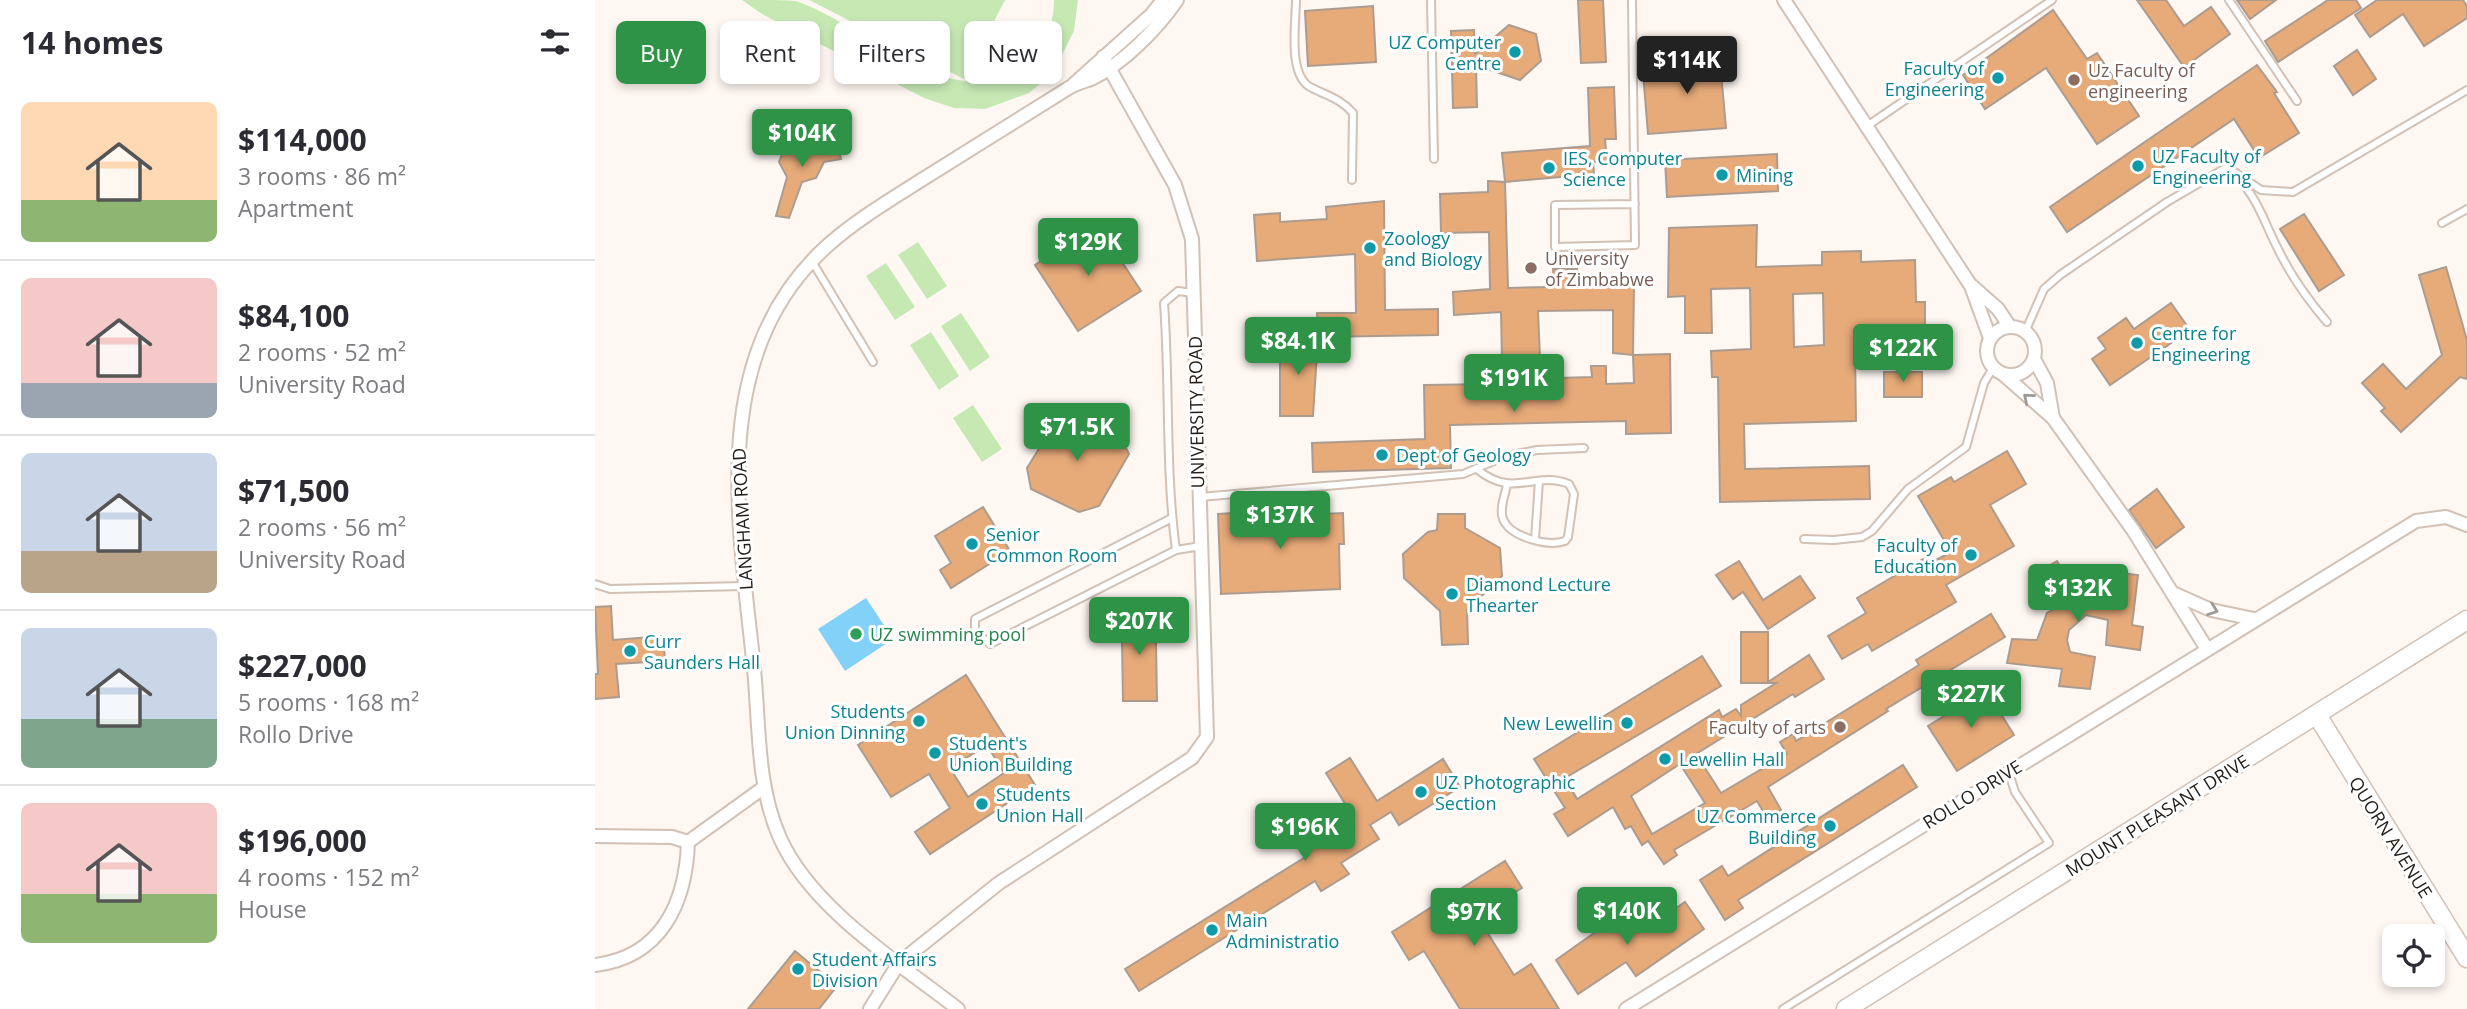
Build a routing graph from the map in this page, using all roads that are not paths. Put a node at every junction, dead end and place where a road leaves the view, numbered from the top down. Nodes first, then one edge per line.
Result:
1 (1163, 0) edge
2 (1177, 0) edge
3 (1296, 0) edge
4 (1431, 0) edge
5 (1632, 0) edge
6 (2052, 0) edge
7 (2229, 0) edge
8 (1785, 1) edge
9 (1107, 62) junction
10 (2467, 90) edge
11 (2297, 101) dead end
12 (1867, 126) junction
13 (1434, 159) dead end
14 (2227, 167) junction
15 (1352, 180) dead end
16 (1635, 204) junction
17 (2467, 209) edge
18 (2442, 223) dead end
19 (811, 261) junction
20 (1971, 286) junction
21 (1193, 293) junction
22 (2327, 323) dead end
23 (2010, 327) junction
24 (2025, 332) junction
25 (1990, 338) junction
26 (2034, 359) junction
27 (873, 362) dead end
28 (1999, 371) junction
29 (2053, 418) junction
30 (1584, 448) dead end
31 (1478, 470) junction
32 (1539, 481) junction
33 (1507, 485) junction
34 (1198, 497) junction
35 (1172, 518) junction
36 (2467, 525) edge
37 (1535, 539) junction
38 (1804, 539) dead end
39 (1201, 547) junction
40 (1176, 550) junction
41 (595, 584) edge
42 (744, 586) junction
43 (2175, 594) junction
44 (2254, 619) junction
45 (2467, 620) edge
46 (2207, 649) junction
47 (2317, 715) junction
48 (2009, 771) junction
49 (763, 788) junction
50 (595, 836) edge
51 (688, 842) junction
52 (2467, 958) edge
53 (899, 963) junction
54 (595, 965) edge
55 (870, 1009) edge
56 (958, 1009) edge
57 (1626, 1009) edge
58 (1783, 1009) edge
59 (1846, 1009) edge

1 - 9 street
2 - 9 street
3 - 15 lane
4 - 13 lane
5 - 16 lane
6 - 12 lane
7 - 11 lane
8 - 12 street
9 - 19 street, LANGHAM ROAD
9 - 21 street, UNIVERSITY ROAD
10 - 14 lane
12 - 20 street
14 - 22 lane
14 - 24 lane
16 - 16 lane
17 - 18 lane
19 - 27 lane
19 - 42 street, LANGHAM ROAD
20 - 23 street
20 - 25 street
21 - 34 street, UNIVERSITY ROAD
21 - 35 lane
23 - 24 street
23 - 25 street
24 - 26 street
25 - 28 street
26 - 28 street
26 - 29 street
29 -> 28 street
28 - 38 lane
29 - 43 street
30 - 31 lane
31 - 33 lane
31 - 34 lane
32 - 33 lane
32 - 37 lane
32 - 37 lane
33 - 37 lane
34 - 39 street, UNIVERSITY ROAD
35 - 40 lane
35 - 40 lane
36 - 44 street, ROLLO DRIVE
39 - 40 lane
39 - 53 street, UNIVERSITY ROAD
41 - 42 lane
42 - 49 street, LANGHAM ROAD
43 -> 44 street
43 - 46 street
44 - 46 street, ROLLO DRIVE
45 - 47 street, MOUNT PLEASANT DRIVE
46 - 48 street, ROLLO DRIVE
47 - 52 street, QUORN AVENUE
47 - 59 street, MOUNT PLEASANT DRIVE
48 - 57 street, ROLLO DRIVE
48 - 58 lane
49 - 51 street
49 - 53 street, LANGHAM ROAD
50 - 51 street
51 - 54 street
53 - 55 street
53 - 56 street, LANGHAM ROAD

